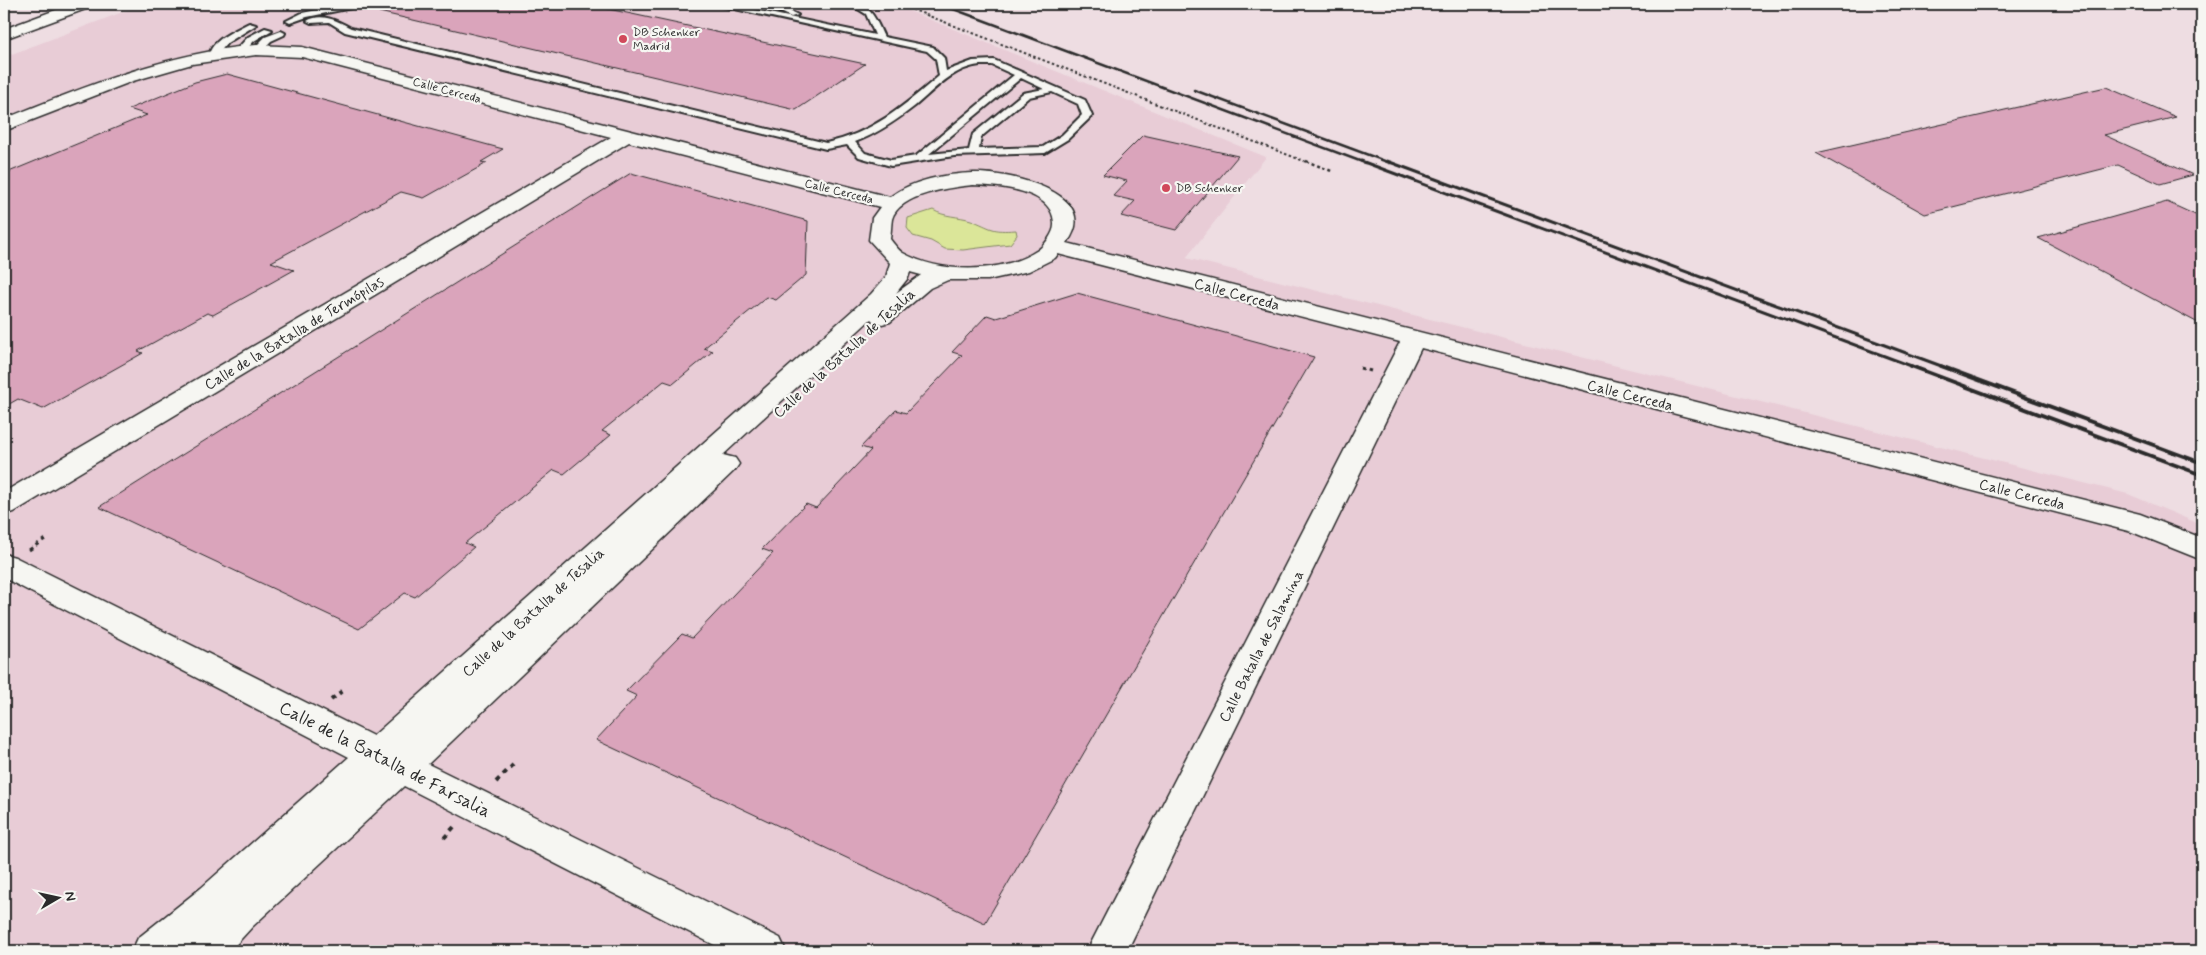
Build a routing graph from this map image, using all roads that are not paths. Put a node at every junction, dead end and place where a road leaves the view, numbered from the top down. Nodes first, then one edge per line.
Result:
1 (86, 4) edge
2 (716, 4) edge
3 (769, 4) edge
4 (854, 4) edge
5 (351, 5) edge
6 (290, 21) dead end
7 (312, 21) junction
8 (302, 24) dead end
9 (252, 25) dead end
10 (822, 26) junction
11 (268, 30) dead end
12 (281, 33) dead end
13 (4, 34) edge
14 (880, 38) junction
15 (248, 50) junction
16 (212, 56) junction
17 (1021, 74) junction
18 (943, 77) junction
19 (1055, 89) junction
20 (4, 125) edge
21 (626, 136) junction
22 (849, 141) junction
23 (974, 151) junction
24 (918, 159) junction
25 (894, 204) junction
26 (1054, 246) junction
27 (902, 262) junction
28 (942, 274) junction
29 (1413, 340) junction
30 (4, 505) edge
31 (2202, 550) edge
32 (4, 566) edge
33 (389, 760) junction
34 (152, 951) edge
35 (204, 951) edge
36 (766, 951) edge
37 (1107, 951) edge

1 - 13 street
2 - 10 lane
3 - 10 lane
4 - 14 lane
5 - 6 lane
5 - 7 lane
7 - 8 lane
7 - 22 lane
9 - 16 lane
10 - 14 lane
11 - 15 lane
12 - 15 lane
14 - 18 lane
15 - 16 street, Calle Cerceda
15 - 21 street, Calle Cerceda
16 - 20 street, Calle Cerceda
17 - 18 lane
17 - 19 lane
17 - 24 lane
18 - 22 lane
19 - 23 lane
19 - 23 lane
21 - 25 street, Calle Cerceda
21 - 30 street, Calle de la Batalla de Termópilas
22 - 24 lane
23 - 24 lane
25 - 26 street, Calle Cerceda
25 - 27 street, Calle Cerceda
26 - 28 street, Calle Cerceda
26 - 29 street, Calle Cerceda
27 - 28 street, Calle Cerceda
27 - 33 street, Calle de la Batalla de Tesalia
28 - 33 street, Calle de la Batalla de Tesalia
29 - 31 street, Calle Cerceda
29 - 37 street, Calle Batalla de Salamina
32 - 33 street, Calle de la Batalla de Farsalia
33 - 34 street, Calle de la Batalla de Tesalia
33 - 35 street, Calle de la Batalla de Tesalia
33 - 36 street, Calle de la Batalla de Farsalia

